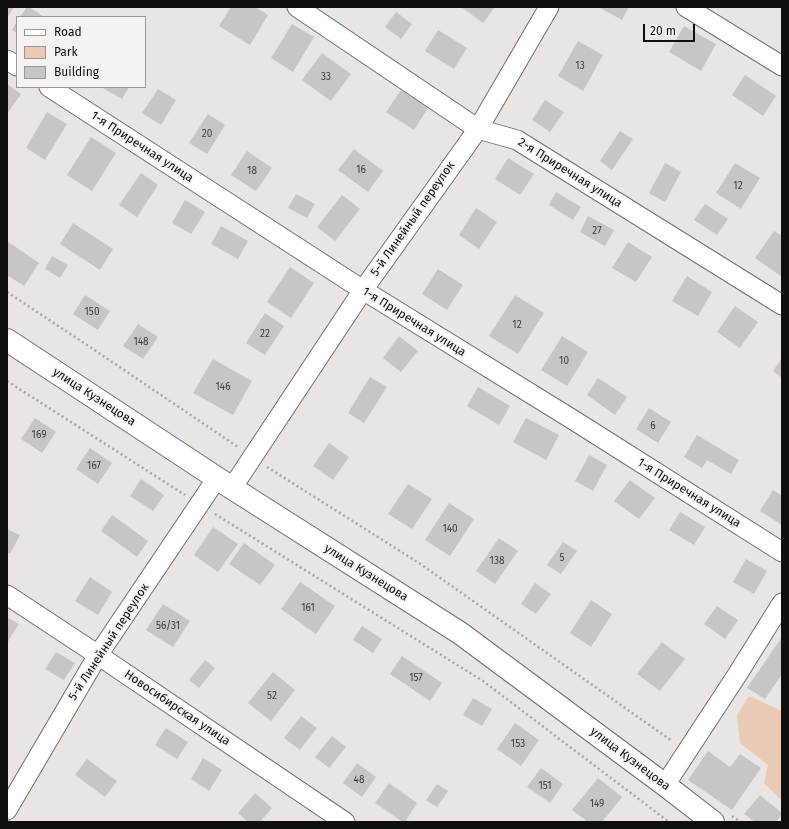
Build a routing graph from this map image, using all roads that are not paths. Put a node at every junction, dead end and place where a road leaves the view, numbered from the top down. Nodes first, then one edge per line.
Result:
1 (297, 7) edge
2 (549, 7) edge
3 (686, 7) edge
4 (7, 60) edge
5 (16, 65) edge
6 (782, 66) edge
7 (51, 88) edge
8 (478, 129) junction
9 (363, 290) junction
10 (782, 305) edge
11 (7, 340) edge
12 (225, 483) junction
13 (782, 552) edge
14 (7, 595) edge
15 (782, 603) edge
16 (98, 655) junction
17 (664, 785) junction
18 (7, 810) edge
19 (345, 822) edge
20 (713, 822) edge

1 - 8 street, 2-я Приречная улица
2 - 8 street, 5-й Линейный переулок
3 - 6 street
4 - 5 street
7 - 9 street, 1-я Приречная улица
8 - 9 street, 5-й Линейный переулок
8 - 10 street, 2-я Приречная улица
9 - 12 street, 5-й Линейный переулок
9 - 13 street, 1-я Приречная улица
11 - 12 main road, улица Кузнецова
12 - 16 street, 5-й Линейный переулок
12 - 17 main road, улица Кузнецова
14 - 16 street, Новосибирская улица
15 - 17 street
16 - 18 street, 5-й Линейный переулок
16 - 19 street, Новосибирская улица
17 - 20 main road, улица Кузнецова

